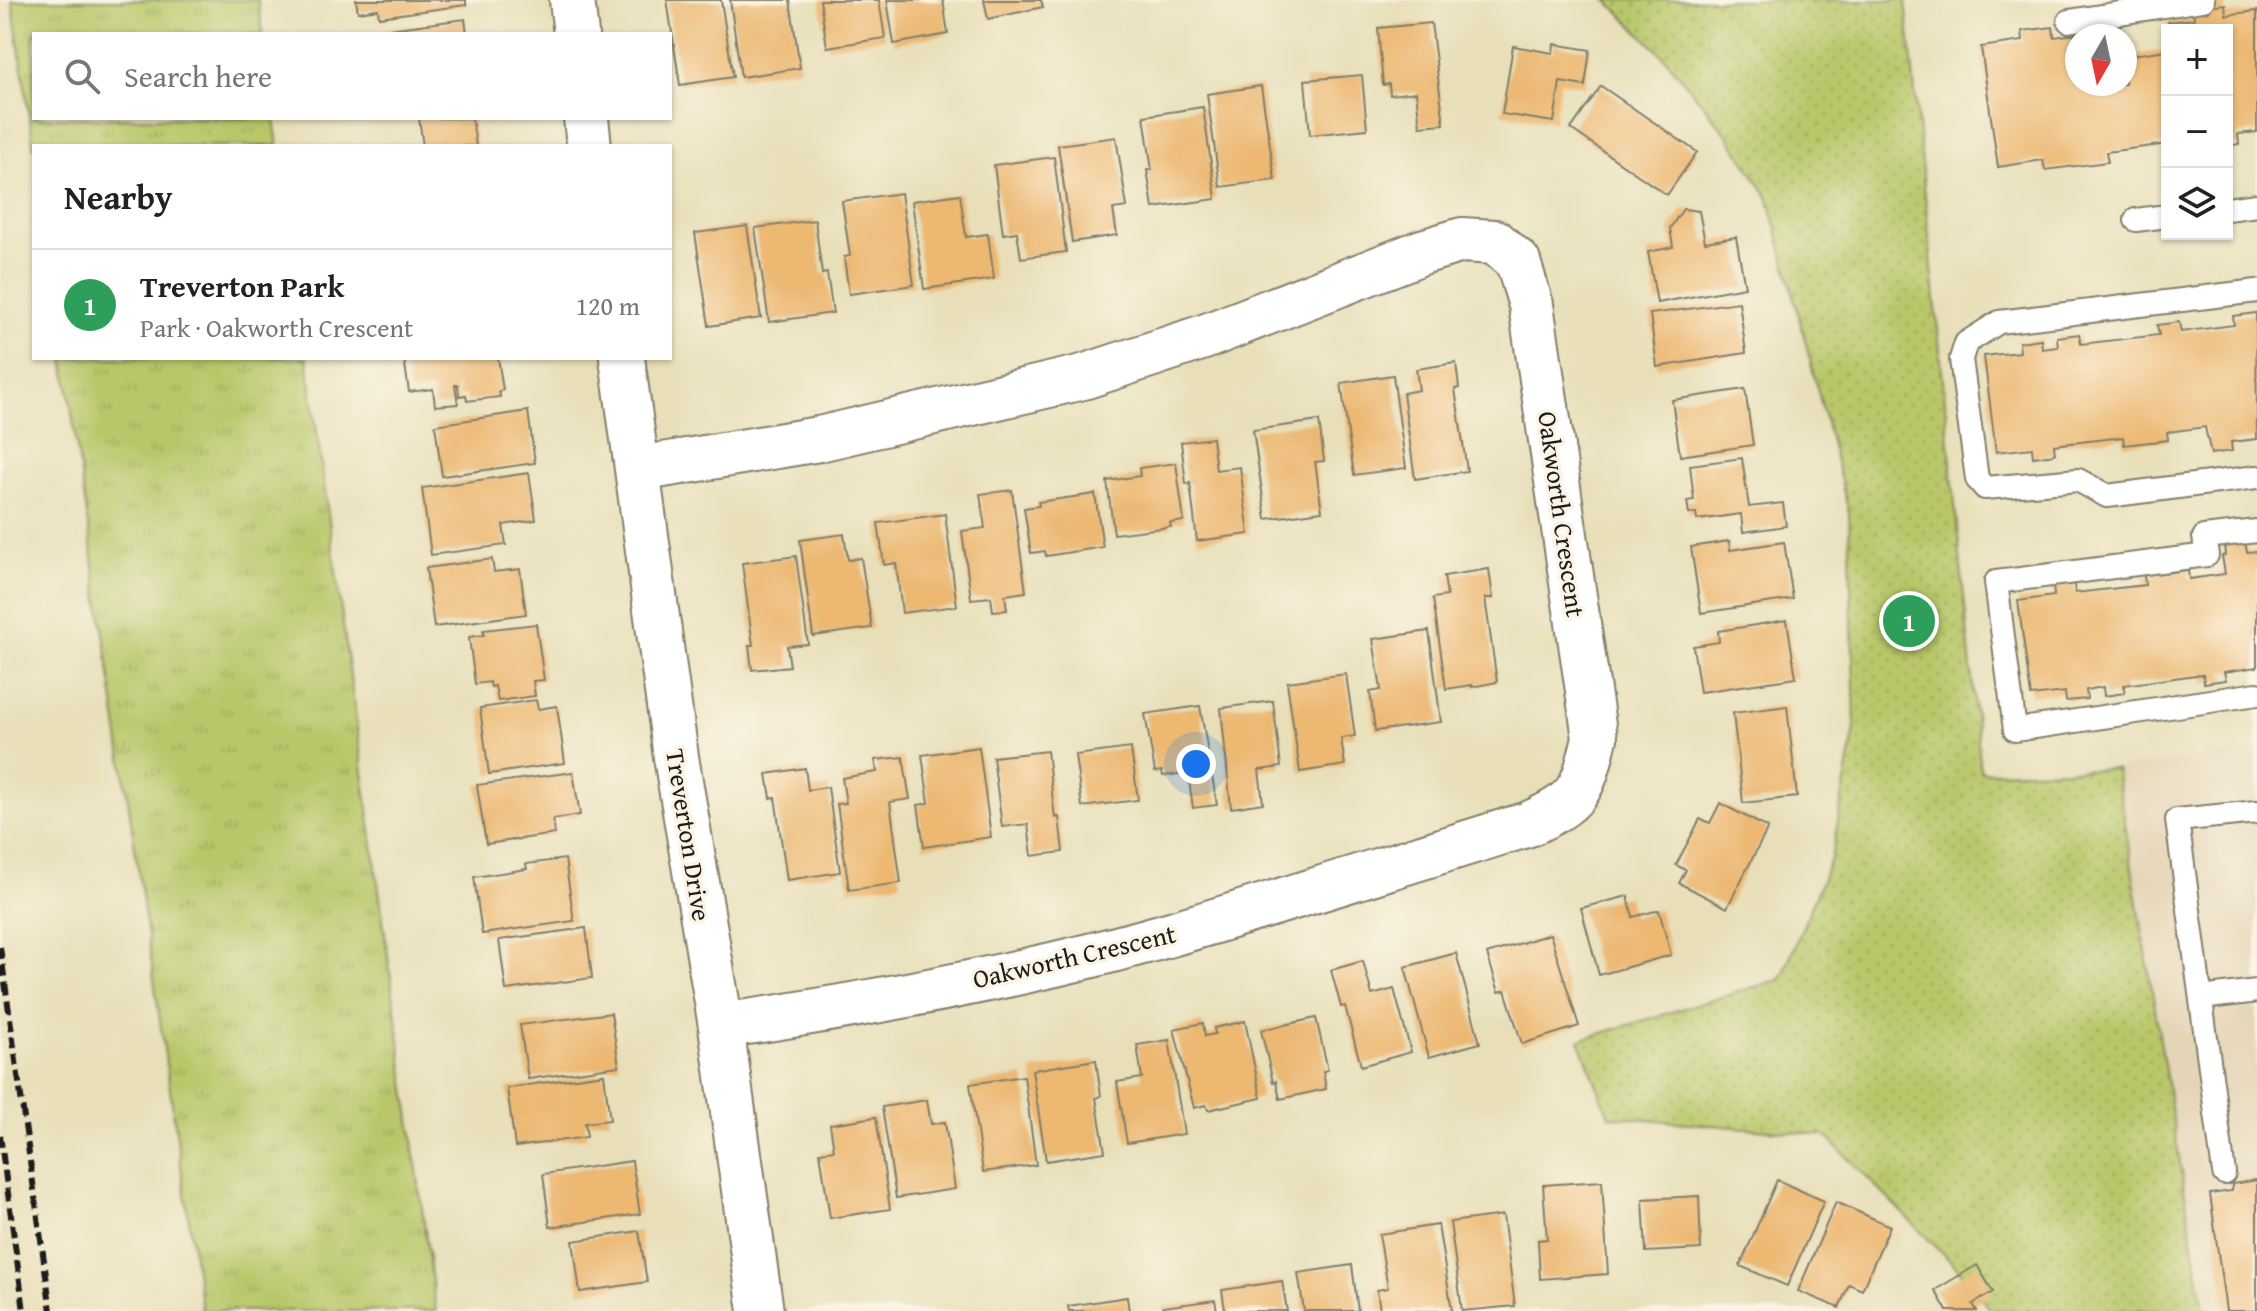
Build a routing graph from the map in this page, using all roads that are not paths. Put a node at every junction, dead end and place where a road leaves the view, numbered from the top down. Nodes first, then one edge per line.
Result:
1 (572, 0) edge
2 (2203, 0) edge
3 (2069, 21) dead end
4 (576, 32) edge
5 (586, 120) edge
6 (589, 144) edge
7 (2257, 205) edge
8 (2233, 208) edge
9 (2161, 217) edge
10 (2136, 220) dead end
11 (2257, 291) edge
12 (622, 360) edge
13 (639, 469) junction
14 (2257, 477) edge
15 (2257, 531) edge
16 (2257, 694) edge
17 (2257, 812) edge
18 (2257, 991) edge
19 (2201, 998) junction
20 (721, 1026) junction
21 (2224, 1173) dead end
22 (761, 1311) edge

1 - 4 street
2 - 3 lane
5 - 6 street
7 - 8 lane
9 - 10 lane
11 - 14 lane
12 - 13 street, Treverton Drive
13 - 20 street, Treverton Drive
13 - 20 street, Oakworth Crescent
15 - 16 lane
17 - 19 lane
18 - 19 lane
19 - 21 lane
20 - 22 street, Treverton Drive

